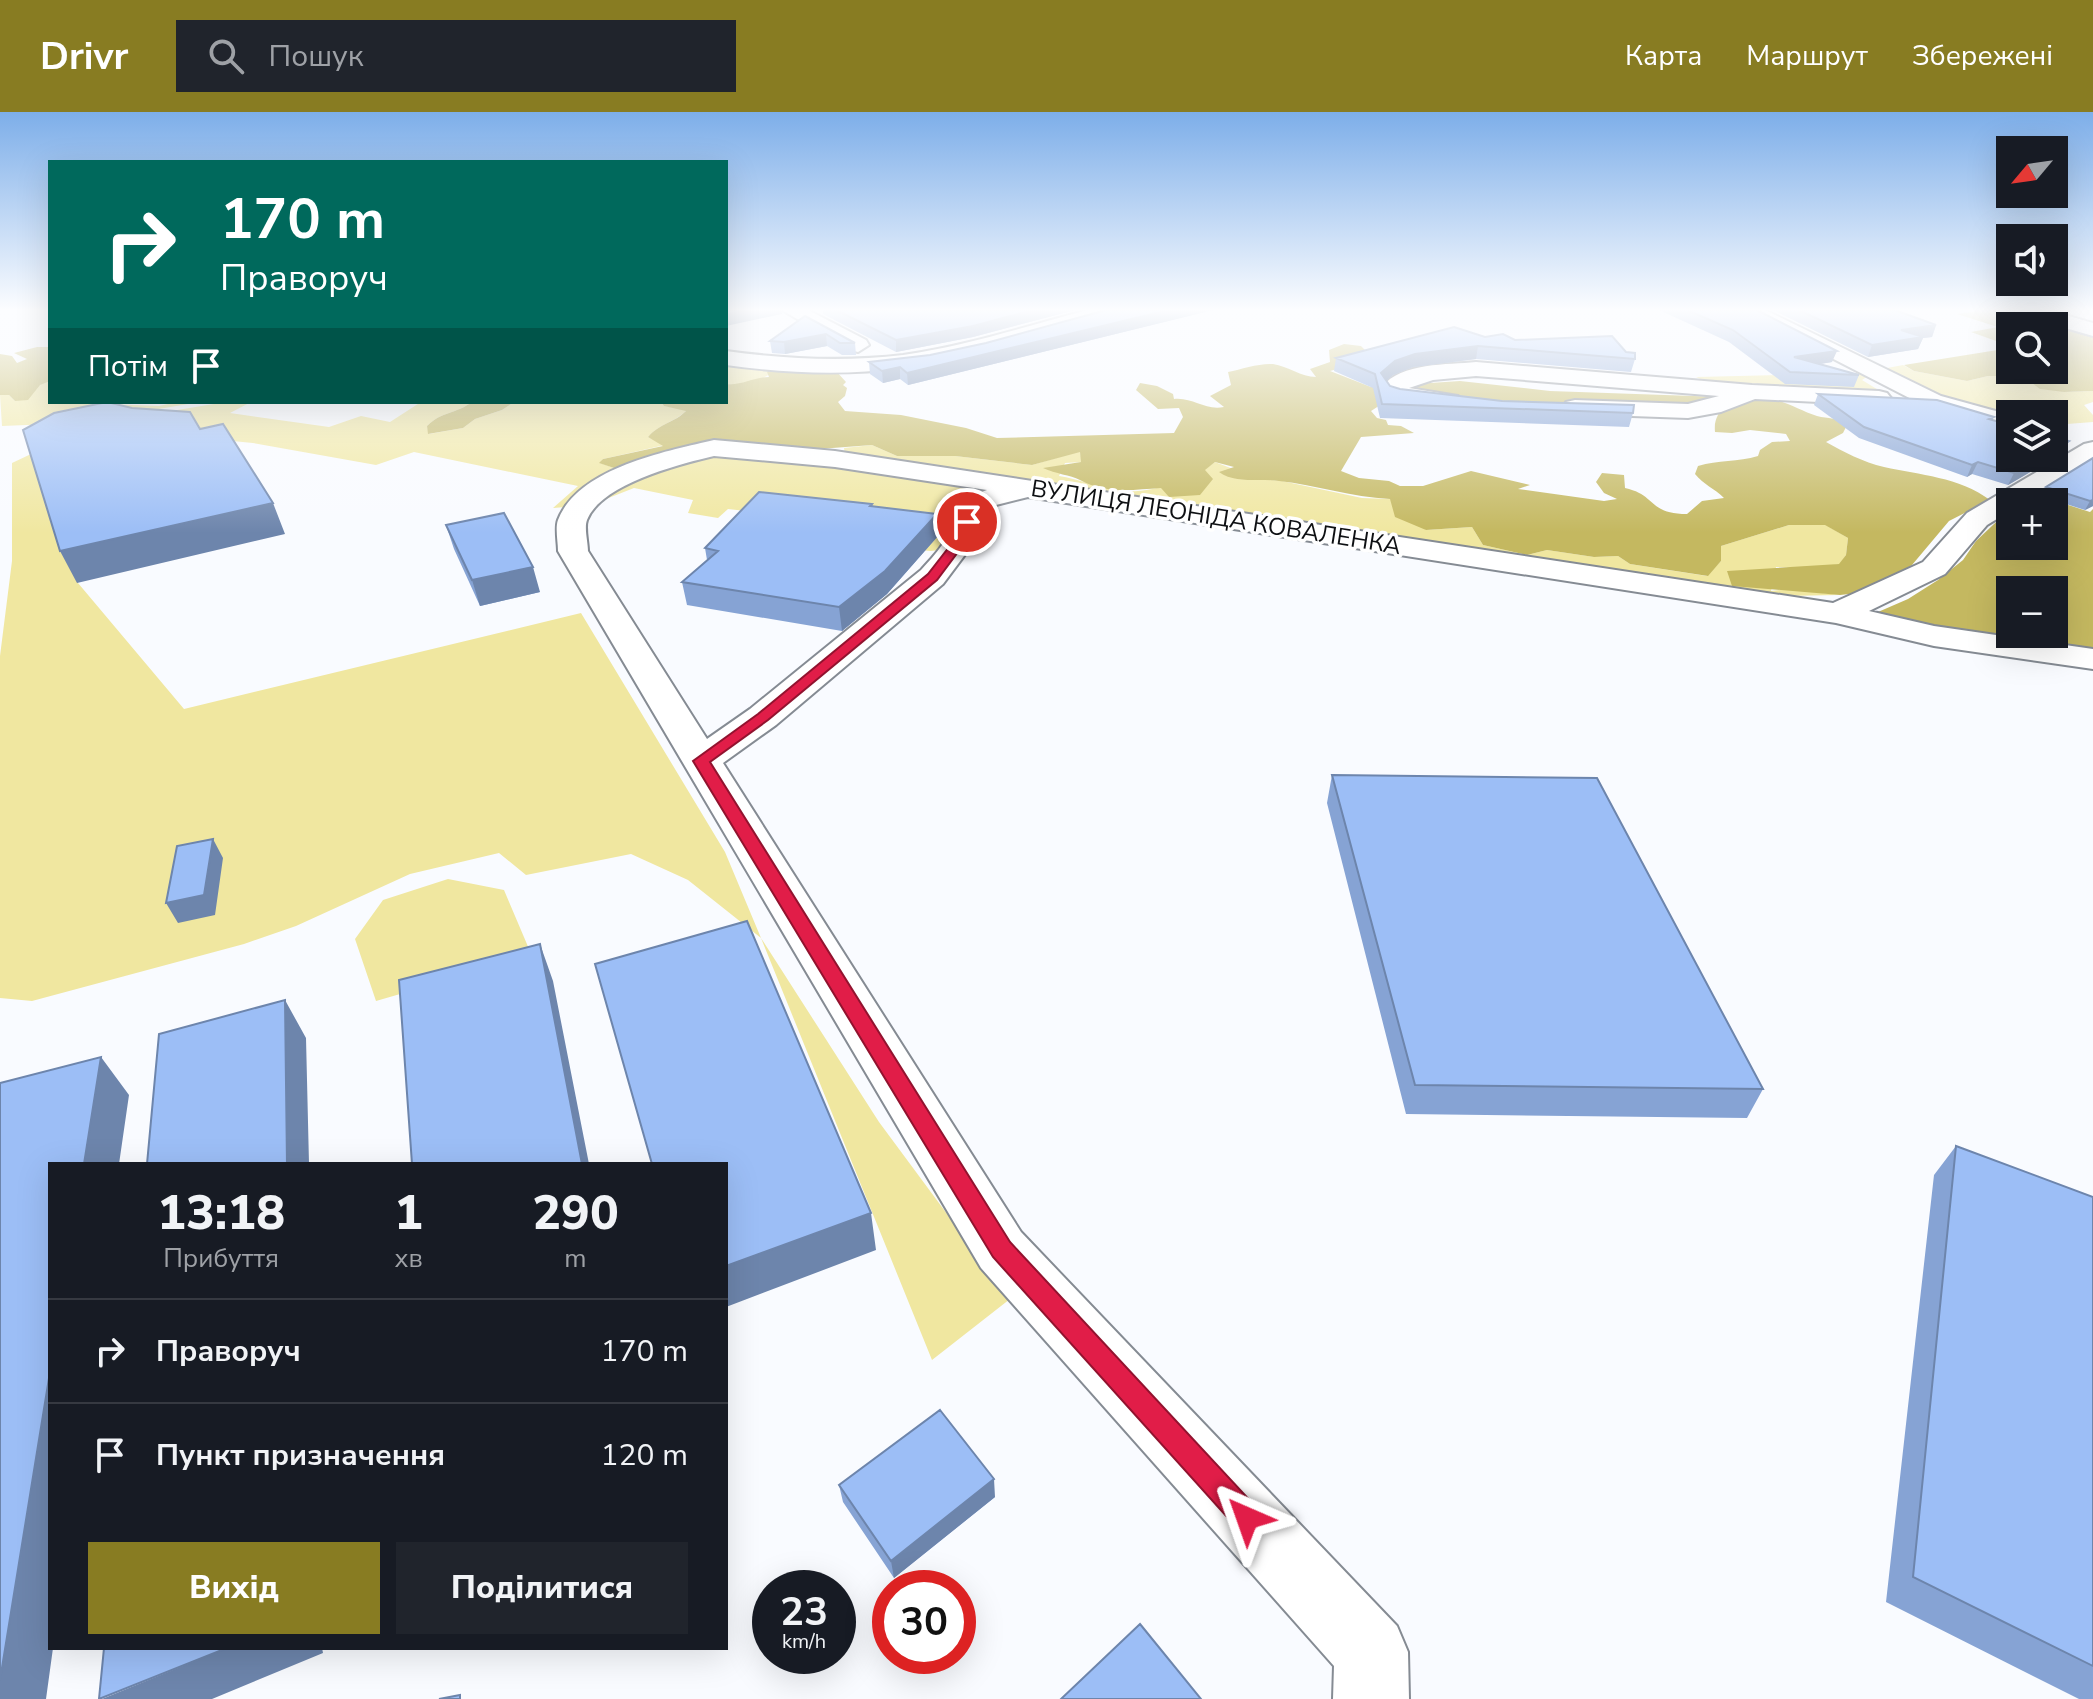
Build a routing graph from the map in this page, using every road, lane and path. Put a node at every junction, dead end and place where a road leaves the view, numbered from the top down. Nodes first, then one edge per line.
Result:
1 (1398, 384) edge
2 (1657, 384) edge
3 (1900, 384) edge
4 (1752, 392) junction
5 (1933, 401) junction
6 (1473, 403) edge
7 (1546, 406) edge
8 (1996, 419) edge
9 (2084, 445) edge
10 (1029, 488) junction
11 (1836, 613) junction
12 (2093, 659) edge
13 (701, 761) junction
14 (1371, 1699) edge

1 - 6 street
2 - 4 street
3 - 5 street
4 - 5 street
4 - 7 street
5 - 8 street
9 - 11 street
10 - 11 street, ВУЛИЦЯ ЛЕОНІДА КОВАЛЕНКА
10 - 13 street
10 - 13 street, ВУЛИЦЯ ЛЕОНІДА КОВАЛЕНКА
11 - 12 street, ВУЛИЦЯ ЛЕОНІДА КОВАЛЕНКА
13 - 14 street, ВУЛИЦЯ ЛЕОНІДА КОВАЛЕНКА

